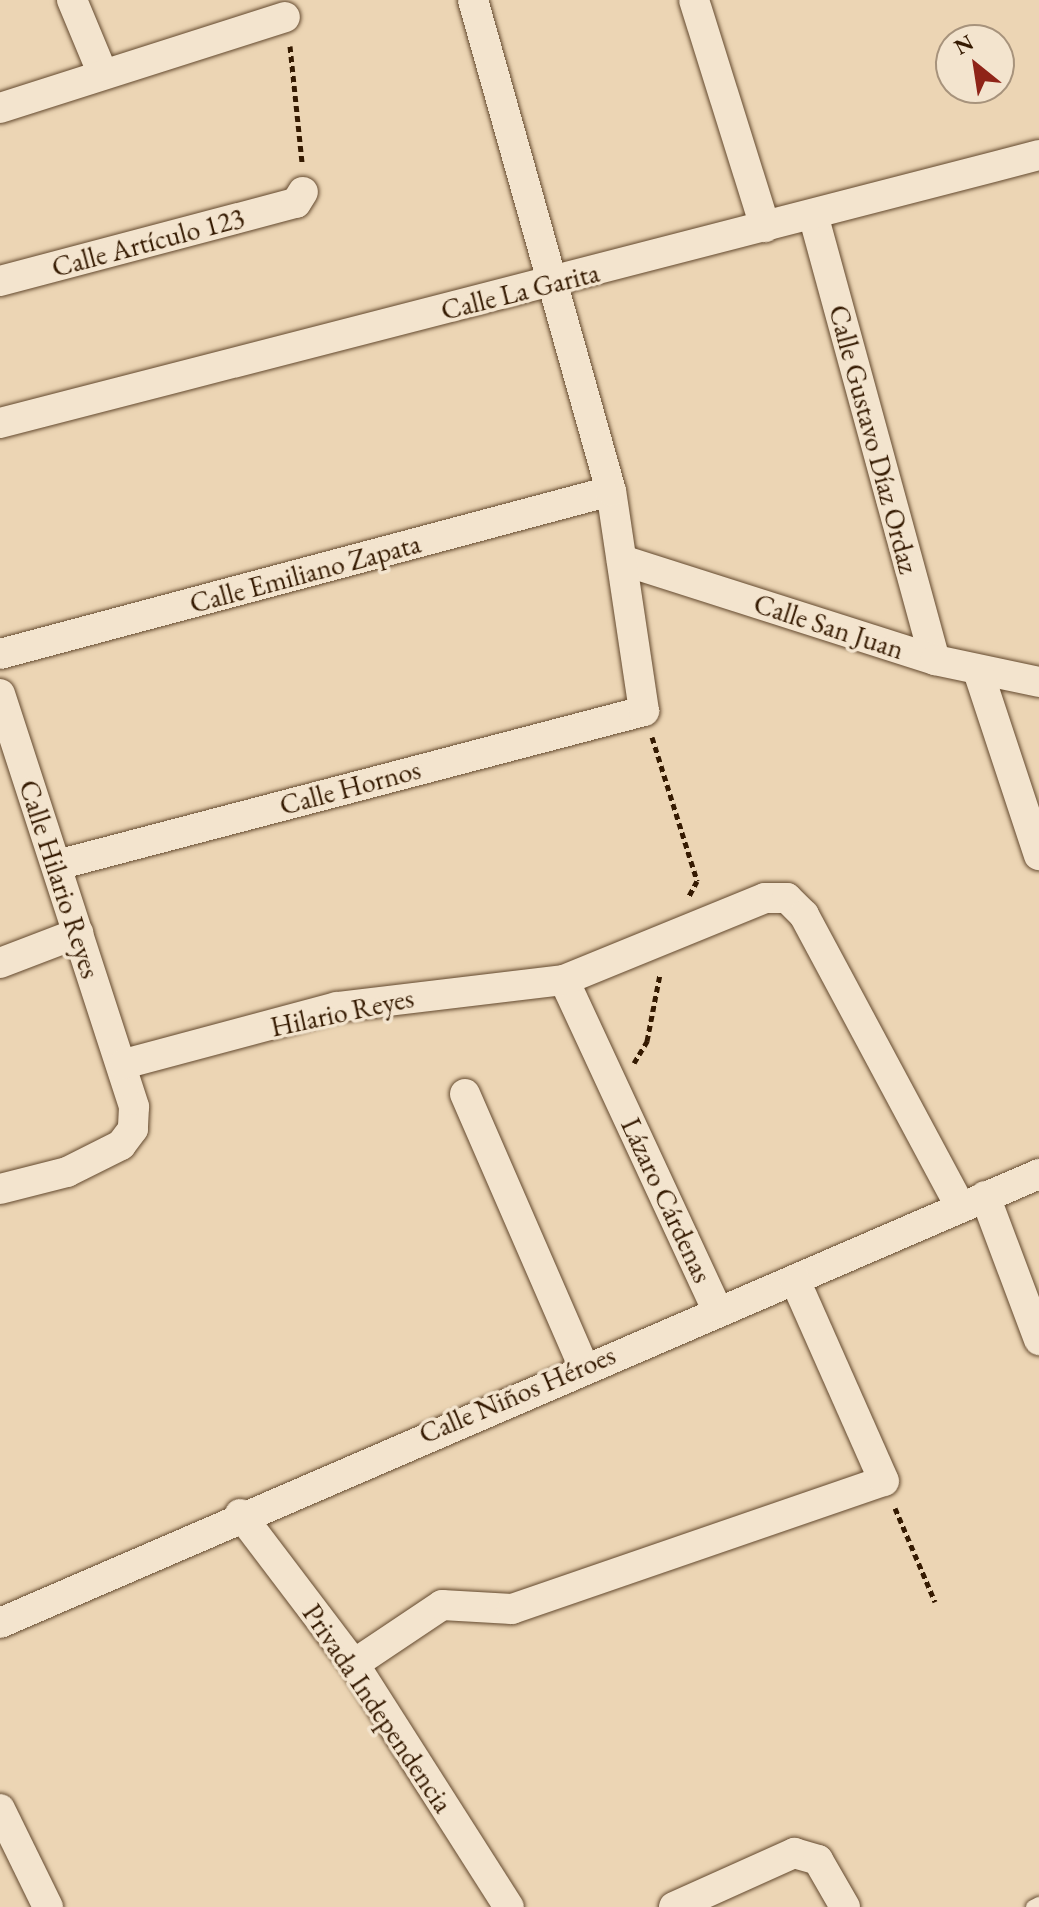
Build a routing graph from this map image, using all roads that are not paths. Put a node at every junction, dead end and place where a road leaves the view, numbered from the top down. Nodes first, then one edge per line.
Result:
1 (72, 0) edge
2 (473, 0) edge
3 (694, 0) edge
4 (285, 17) road end
5 (102, 72) junction
6 (0, 108) edge
7 (1039, 155) edge
8 (300, 198) road end
9 (814, 218) junction
10 (765, 227) junction
11 (0, 281) edge
12 (548, 285) junction
13 (0, 423) edge
14 (611, 491) junction
15 (622, 560) junction
16 (0, 654) edge
17 (935, 660) junction
18 (978, 671) junction
19 (1039, 682) edge
20 (0, 694) edge
21 (1039, 855) edge
22 (57, 865) junction
23 (78, 933) junction
24 (0, 963) edge
25 (564, 980) junction
26 (124, 1064) junction
27 (465, 1094) dead end
28 (1039, 1174) edge
29 (0, 1189) edge
30 (973, 1201) junction
31 (795, 1280) junction
32 (716, 1308) junction
33 (1039, 1340) edge
34 (583, 1365) junction
35 (240, 1514) junction
36 (0, 1623) edge
37 (354, 1664) junction
38 (0, 1809) edge
39 (36, 1903) edge
40 (1039, 1904) edge
41 (509, 1907) edge
42 (674, 1907) edge
43 (845, 1907) edge
44 (1033, 1907) edge

1 - 5 street
2 - 12 street
3 - 10 street
4 - 5 street
5 - 6 street
7 - 9 street, Calle La Garita
8 - 11 street, Calle Artículo 123
9 - 10 street, Calle La Garita
9 - 17 street, Calle Gustavo Díaz Ordaz
10 - 12 street, Calle La Garita
12 - 13 street, Calle La Garita
12 - 14 street
14 - 15 street
14 - 16 street, Calle Emiliano Zapata
15 - 17 street, Calle San Juan
15 - 22 street, Calle Hornos
17 - 18 street, Calle San Juan
18 - 19 street, Calle San Juan
18 - 21 street
20 - 22 street, Calle Hilario Reyes
22 - 23 street, Calle Hilario Reyes
23 - 24 street
23 - 26 street, Calle Hilario Reyes
25 - 26 street, Hilario Reyes
25 - 30 street
25 - 32 street, Lázaro Cárdenas
26 - 29 street, Calle Hilario Reyes
27 - 34 street
28 - 30 street, Calle Niños Héroes
30 - 31 street, Calle Niños Héroes
30 - 33 street
31 - 32 street, Calle Niños Héroes
31 - 37 street
32 - 34 street, Calle Niños Héroes
34 - 35 street, Calle Niños Héroes
35 - 36 street, Calle Niños Héroes
35 - 37 street, Privada Independencia
37 - 41 street, Privada Independencia
38 - 39 street
40 - 44 lane
42 - 43 street

